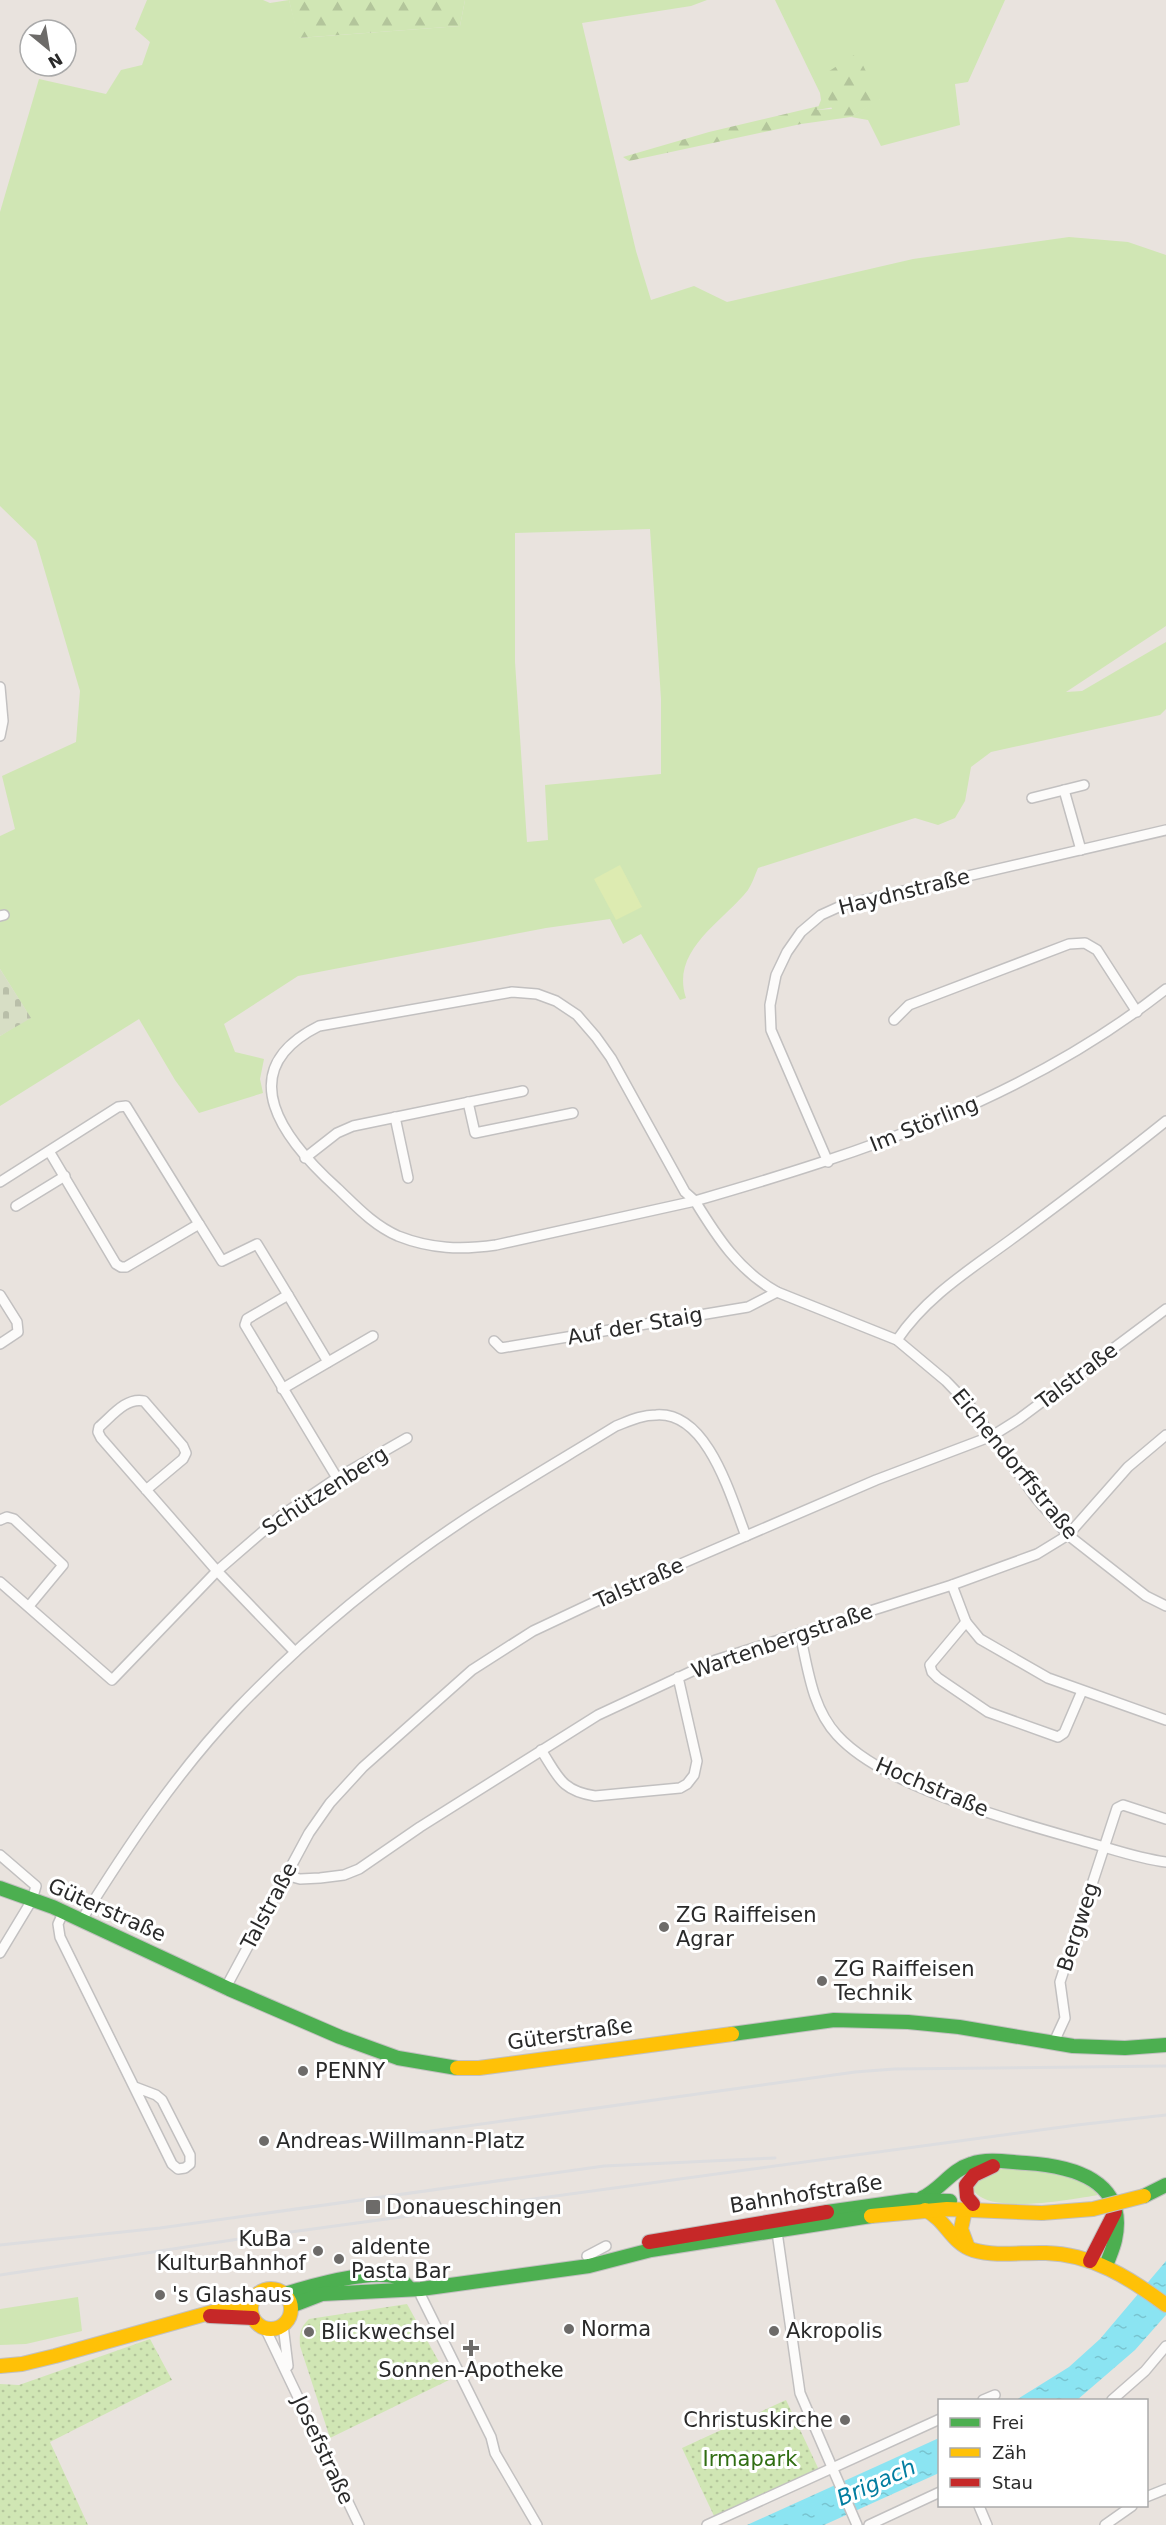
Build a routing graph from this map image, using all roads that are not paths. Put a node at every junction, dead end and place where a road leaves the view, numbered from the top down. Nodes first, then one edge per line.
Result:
1 (0, 687) edge
2 (0, 736) edge
3 (1084, 785) dead end
4 (1064, 790) junction
5 (1032, 798) dead end
6 (1166, 830) edge
7 (1081, 850) junction
8 (1166, 989) edge
9 (1137, 1012) junction
10 (894, 1020) dead end
11 (523, 1090) dead end
12 (468, 1102) junction
13 (573, 1113) dead end
14 (395, 1117) junction
15 (1166, 1121) edge
16 (49, 1151) junction
17 (305, 1158) junction
18 (828, 1162) junction
19 (65, 1176) junction
20 (408, 1178) dead end
21 (0, 1182) edge
22 (695, 1201) junction
23 (16, 1206) dead end
24 (200, 1224) junction
25 (777, 1292) junction
26 (0, 1295) edge
27 (288, 1295) junction
28 (1166, 1309) edge
29 (373, 1336) dead end
30 (897, 1340) junction
31 (494, 1341) dead end
32 (0, 1344) edge
33 (328, 1362) junction
34 (282, 1389) junction
35 (1166, 1435) edge
36 (992, 1436) junction
37 (407, 1438) dead end
38 (337, 1478) junction
39 (146, 1490) junction
40 (0, 1520) edge
41 (1068, 1535) junction
42 (746, 1536) junction
43 (217, 1571) junction
44 (0, 1582) edge
45 (952, 1585) junction
46 (29, 1606) junction
47 (1166, 1606) edge
48 (966, 1622) junction
49 (800, 1634) junction
50 (295, 1653) junction
51 (678, 1677) junction
52 (1082, 1691) junction
53 (1166, 1720) edge
54 (542, 1750) junction
55 (1166, 1820) edge
56 (1105, 1847) junction
57 (0, 1855) edge
58 (1166, 1862) edge
59 (285, 1875) junction
60 (0, 1883) edge
61 (6, 1890) edge
62 (32, 1900) junction
63 (63, 1913) junction
64 (81, 1920) junction
65 (0, 1953) edge
66 (225, 1989) junction
67 (1054, 2042) junction
68 (1166, 2045) edge
69 (135, 2087) junction
70 (1013, 2162) junction
71 (1166, 2185) edge
72 (920, 2205) junction
73 (969, 2207) junction
74 (1115, 2211) junction
75 (776, 2225) junction
76 (1116, 2240) junction
77 (606, 2246) dead end
78 (969, 2248) junction
79 (587, 2256) dead end
80 (1090, 2261) junction
81 (1106, 2266) junction
82 (1137, 2283) junction
83 (415, 2289) junction
84 (288, 2300) junction
85 (252, 2301) junction
86 (1166, 2305) edge
87 (196, 2316) junction
88 (253, 2318) junction
89 (283, 2325) junction
90 (265, 2328) junction
91 (1166, 2346) edge
92 (0, 2366) edge
93 (289, 2375) junction
94 (995, 2395) dead end
95 (985, 2399) edge
96 (1113, 2399) edge
97 (938, 2420) edge
98 (830, 2467) junction
99 (1166, 2489) edge
100 (938, 2492) edge
101 (1148, 2496) edge
102 (980, 2507) edge
103 (1129, 2507) edge
104 (358, 2525) edge
105 (537, 2525) edge
106 (707, 2525) edge
107 (857, 2525) edge
108 (869, 2525) edge
109 (987, 2525) edge
110 (1105, 2525) edge

1 - 2 street
3 - 4 street
4 - 5 street
4 - 7 street
6 - 7 street, Haydnstraße
7 - 18 street, Haydnstraße
8 - 9 street, Im Störling
9 - 10 street
9 - 18 street, Im Störling
11 - 12 street
12 - 13 street
12 - 14 street
14 - 17 street
14 - 20 street
15 - 30 street
16 - 19 street
16 - 21 street
16 - 24 street
17 - 22 street, Im Störling
17 - 22 street, Eichendorffstraße
18 - 22 street, Im Störling
19 - 23 street
19 - 24 street
22 - 25 street, Eichendorffstraße
24 - 27 street
25 - 30 street, Eichendorffstraße
25 - 31 street, Auf der Staig
26 - 32 street
27 - 33 street
27 - 34 street
28 - 36 street, Talstraße
29 - 33 street
30 - 36 street, Eichendorffstraße
33 - 34 street
34 - 38 street
35 - 41 street, Wartenbergstraße
36 - 41 street, Eichendorffstraße
36 - 42 street, Talstraße
37 - 38 street, Schützenberg
38 - 43 street, Schützenberg
39 - 39 street
39 - 43 street
40 - 46 street
41 - 45 street, Wartenbergstraße
41 - 47 street, Eichendorffstraße
42 - 50 street
42 - 59 street, Talstraße
43 - 46 street, Schützenberg
43 - 50 street
44 - 46 street
45 - 48 street
45 - 49 street, Wartenbergstraße
48 - 52 street
48 - 52 street
49 - 51 street, Wartenbergstraße
49 - 56 street, Hochstraße
50 - 64 street
51 - 54 street, Wartenbergstraße
51 - 54 street
52 - 53 street
54 - 59 street, Wartenbergstraße
55 - 56 street
56 - 58 street, Hochstraße
56 - 67 street, Bergweg
57 - 62 street
59 - 66 street, Talstraße
60 - 61 main road, Güterstraße
61 - 62 main road, Güterstraße
62 - 63 main road, Güterstraße
62 - 65 street
63 - 64 main road, Güterstraße
63 - 69 street
64 - 66 main road, Güterstraße
66 - 67 main road, Güterstraße
67 - 68 main road, Güterstraße
69 - 69 street
70 - 72 main road
70 - 73 main road
70 - 74 main road
71 - 73 main road, Bahnhofstraße, bridge
72 - 73 main road, Bahnhofstraße
72 - 75 main road, Bahnhofstraße
72 - 78 main road
73 - 78 main road
74 - 76 main road
74 - 80 main road
75 - 83 main road, Bahnhofstraße
75 - 98 street
76 - 81 main road
76 - 82 main road
77 - 79 street
78 - 80 main road
80 - 81 main road
81 - 82 main road
82 - 86 main road
83 - 84 main road, Bahnhofstraße
83 - 105 street
84 - 85 main road
84 - 89 main road
85 - 87 main road
85 - 88 main road
87 - 88 main road
87 - 92 main road
88 - 90 main road
89 - 90 main road
89 - 93 street, Josefstraße
90 - 93 street, Josefstraße
91 - 96 street
93 - 104 street, Josefstraße
94 - 95 street
97 - 98 street
98 - 106 street
98 - 107 street
99 - 101 street
100 - 108 street
102 - 109 street
103 - 110 street

